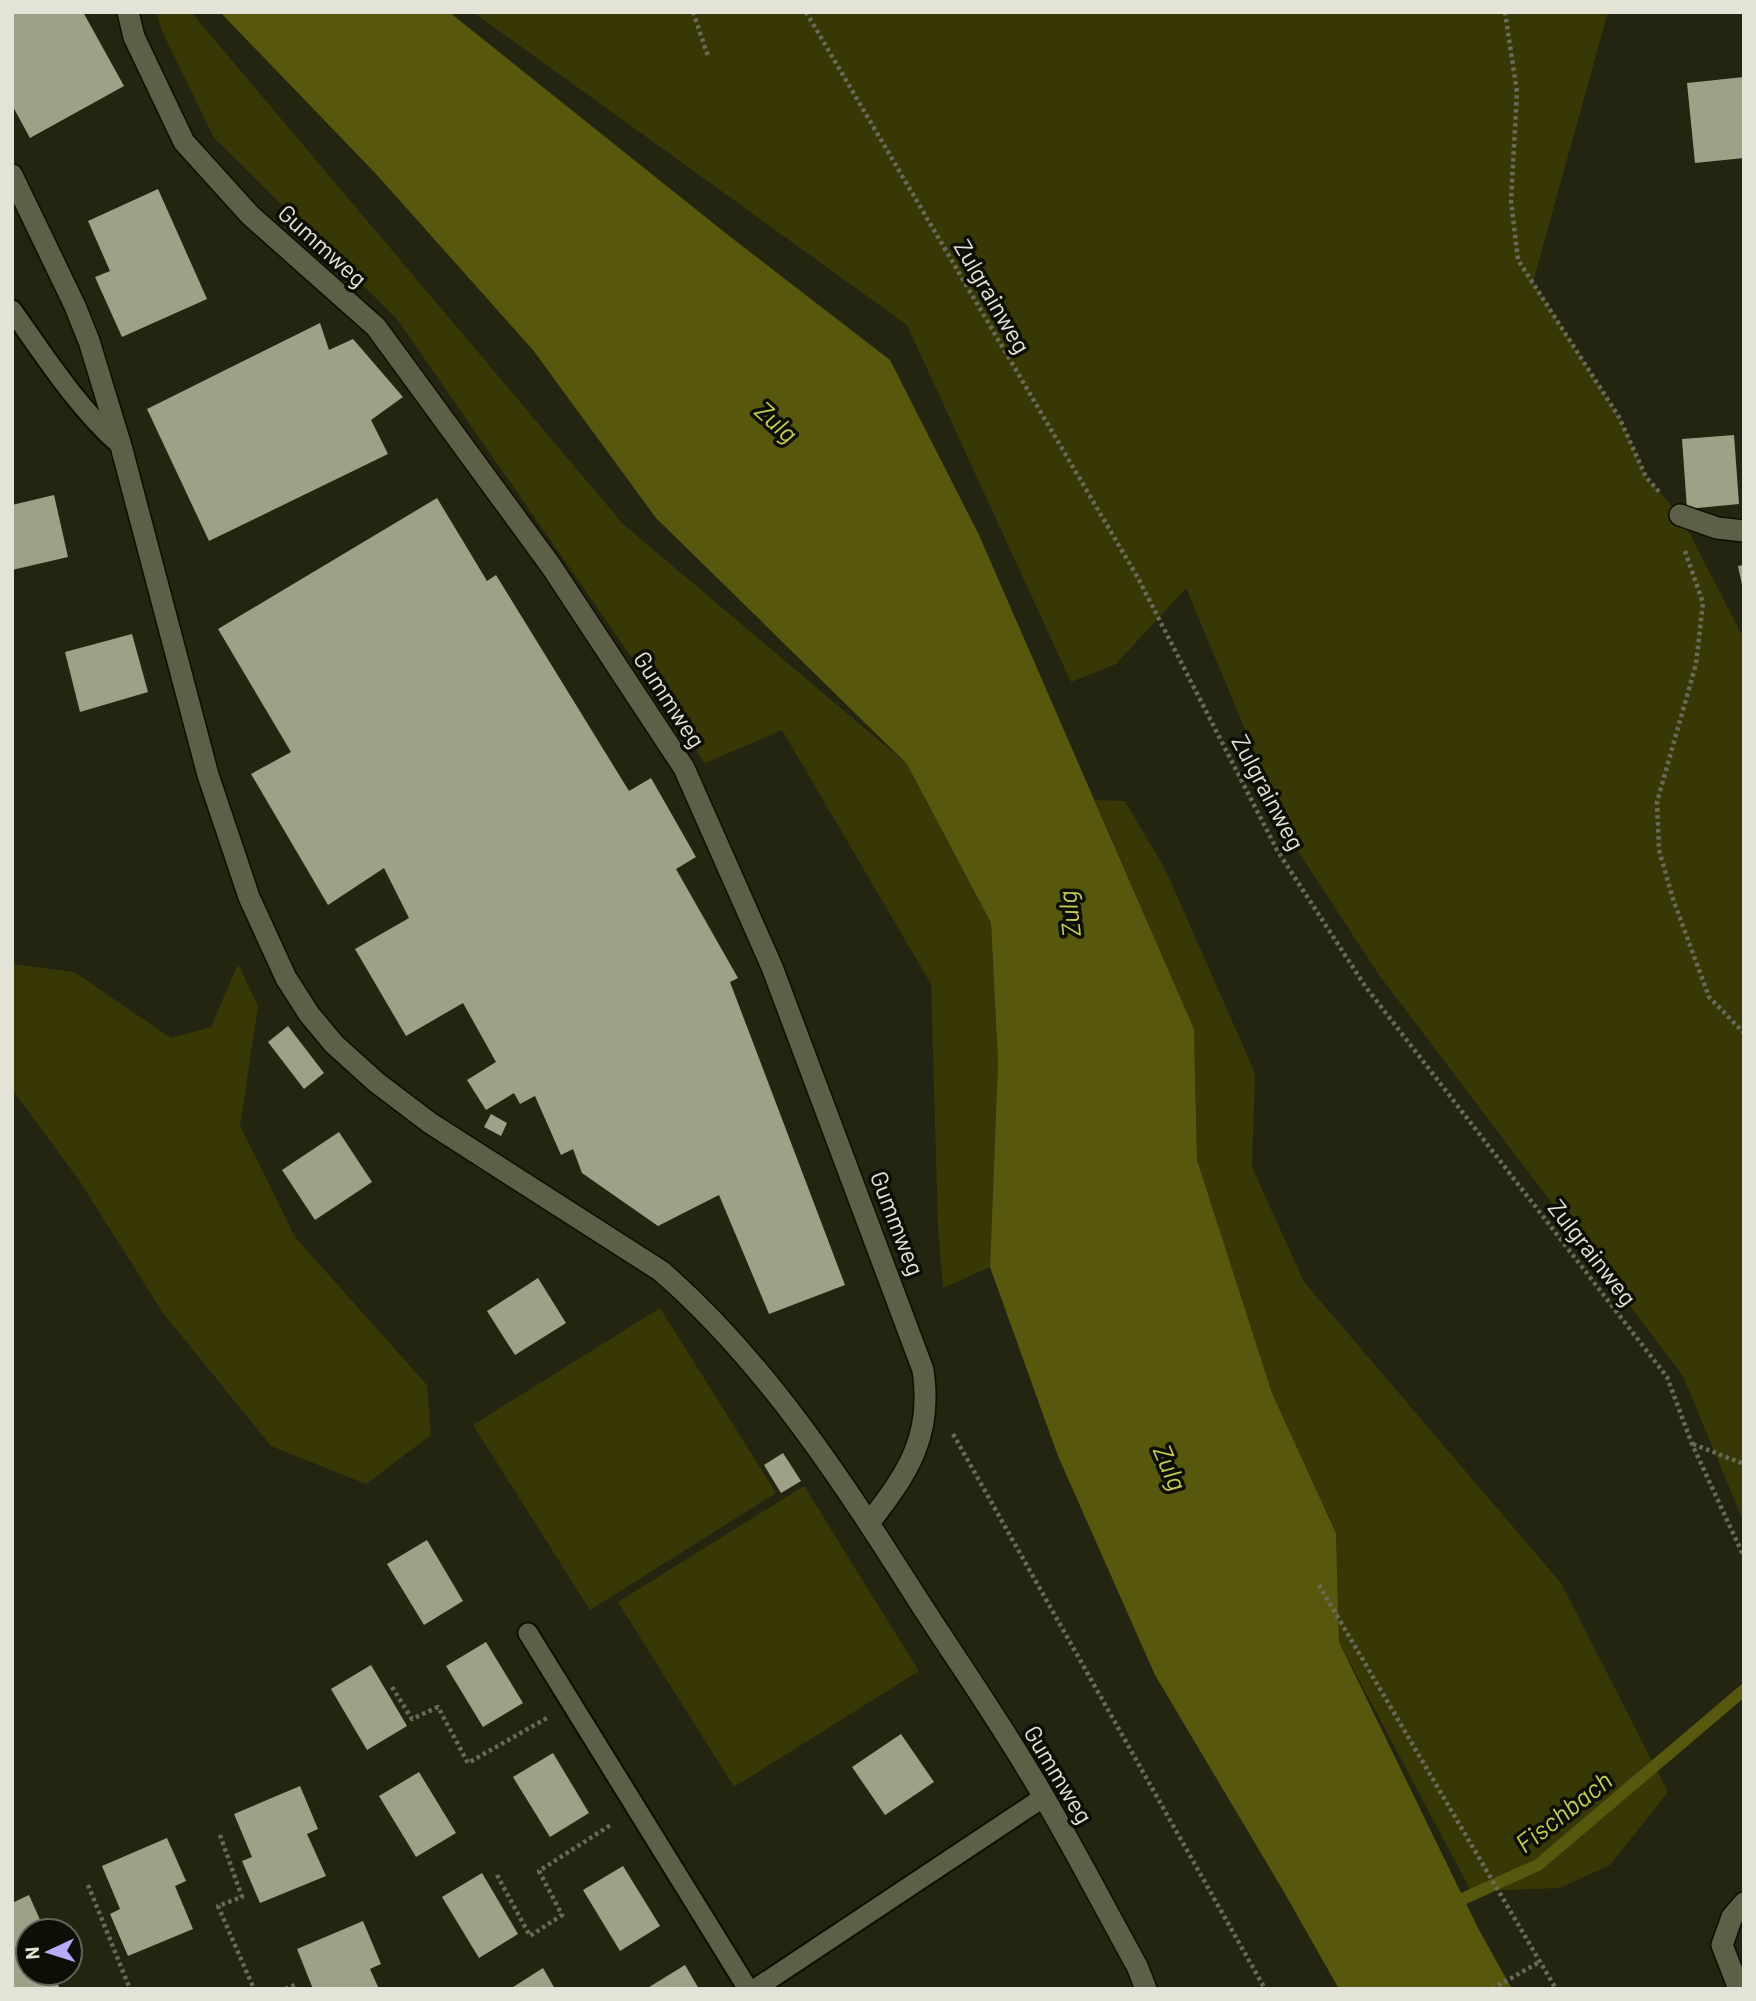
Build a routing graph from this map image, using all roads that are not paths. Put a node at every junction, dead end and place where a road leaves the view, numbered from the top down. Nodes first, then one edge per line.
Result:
1 (128, 12) edge
2 (12, 175) edge
3 (12, 310) edge
4 (121, 446) junction
5 (1680, 515) road end
6 (1744, 531) edge
7 (869, 1522) junction
8 (528, 1633) dead end
9 (1044, 1797) junction
10 (1744, 1903) edge
11 (748, 1989) edge
12 (755, 1989) edge
13 (1146, 1989) edge
14 (1740, 1989) edge

1 - 7 street, Gummweg
2 - 4 street, Gummweg
3 - 4 lane
4 - 7 street, Gummweg
5 - 6 street
7 - 9 street, Gummweg
8 - 11 lane
9 - 12 lane
9 - 13 street, Gummweg
10 - 14 street

